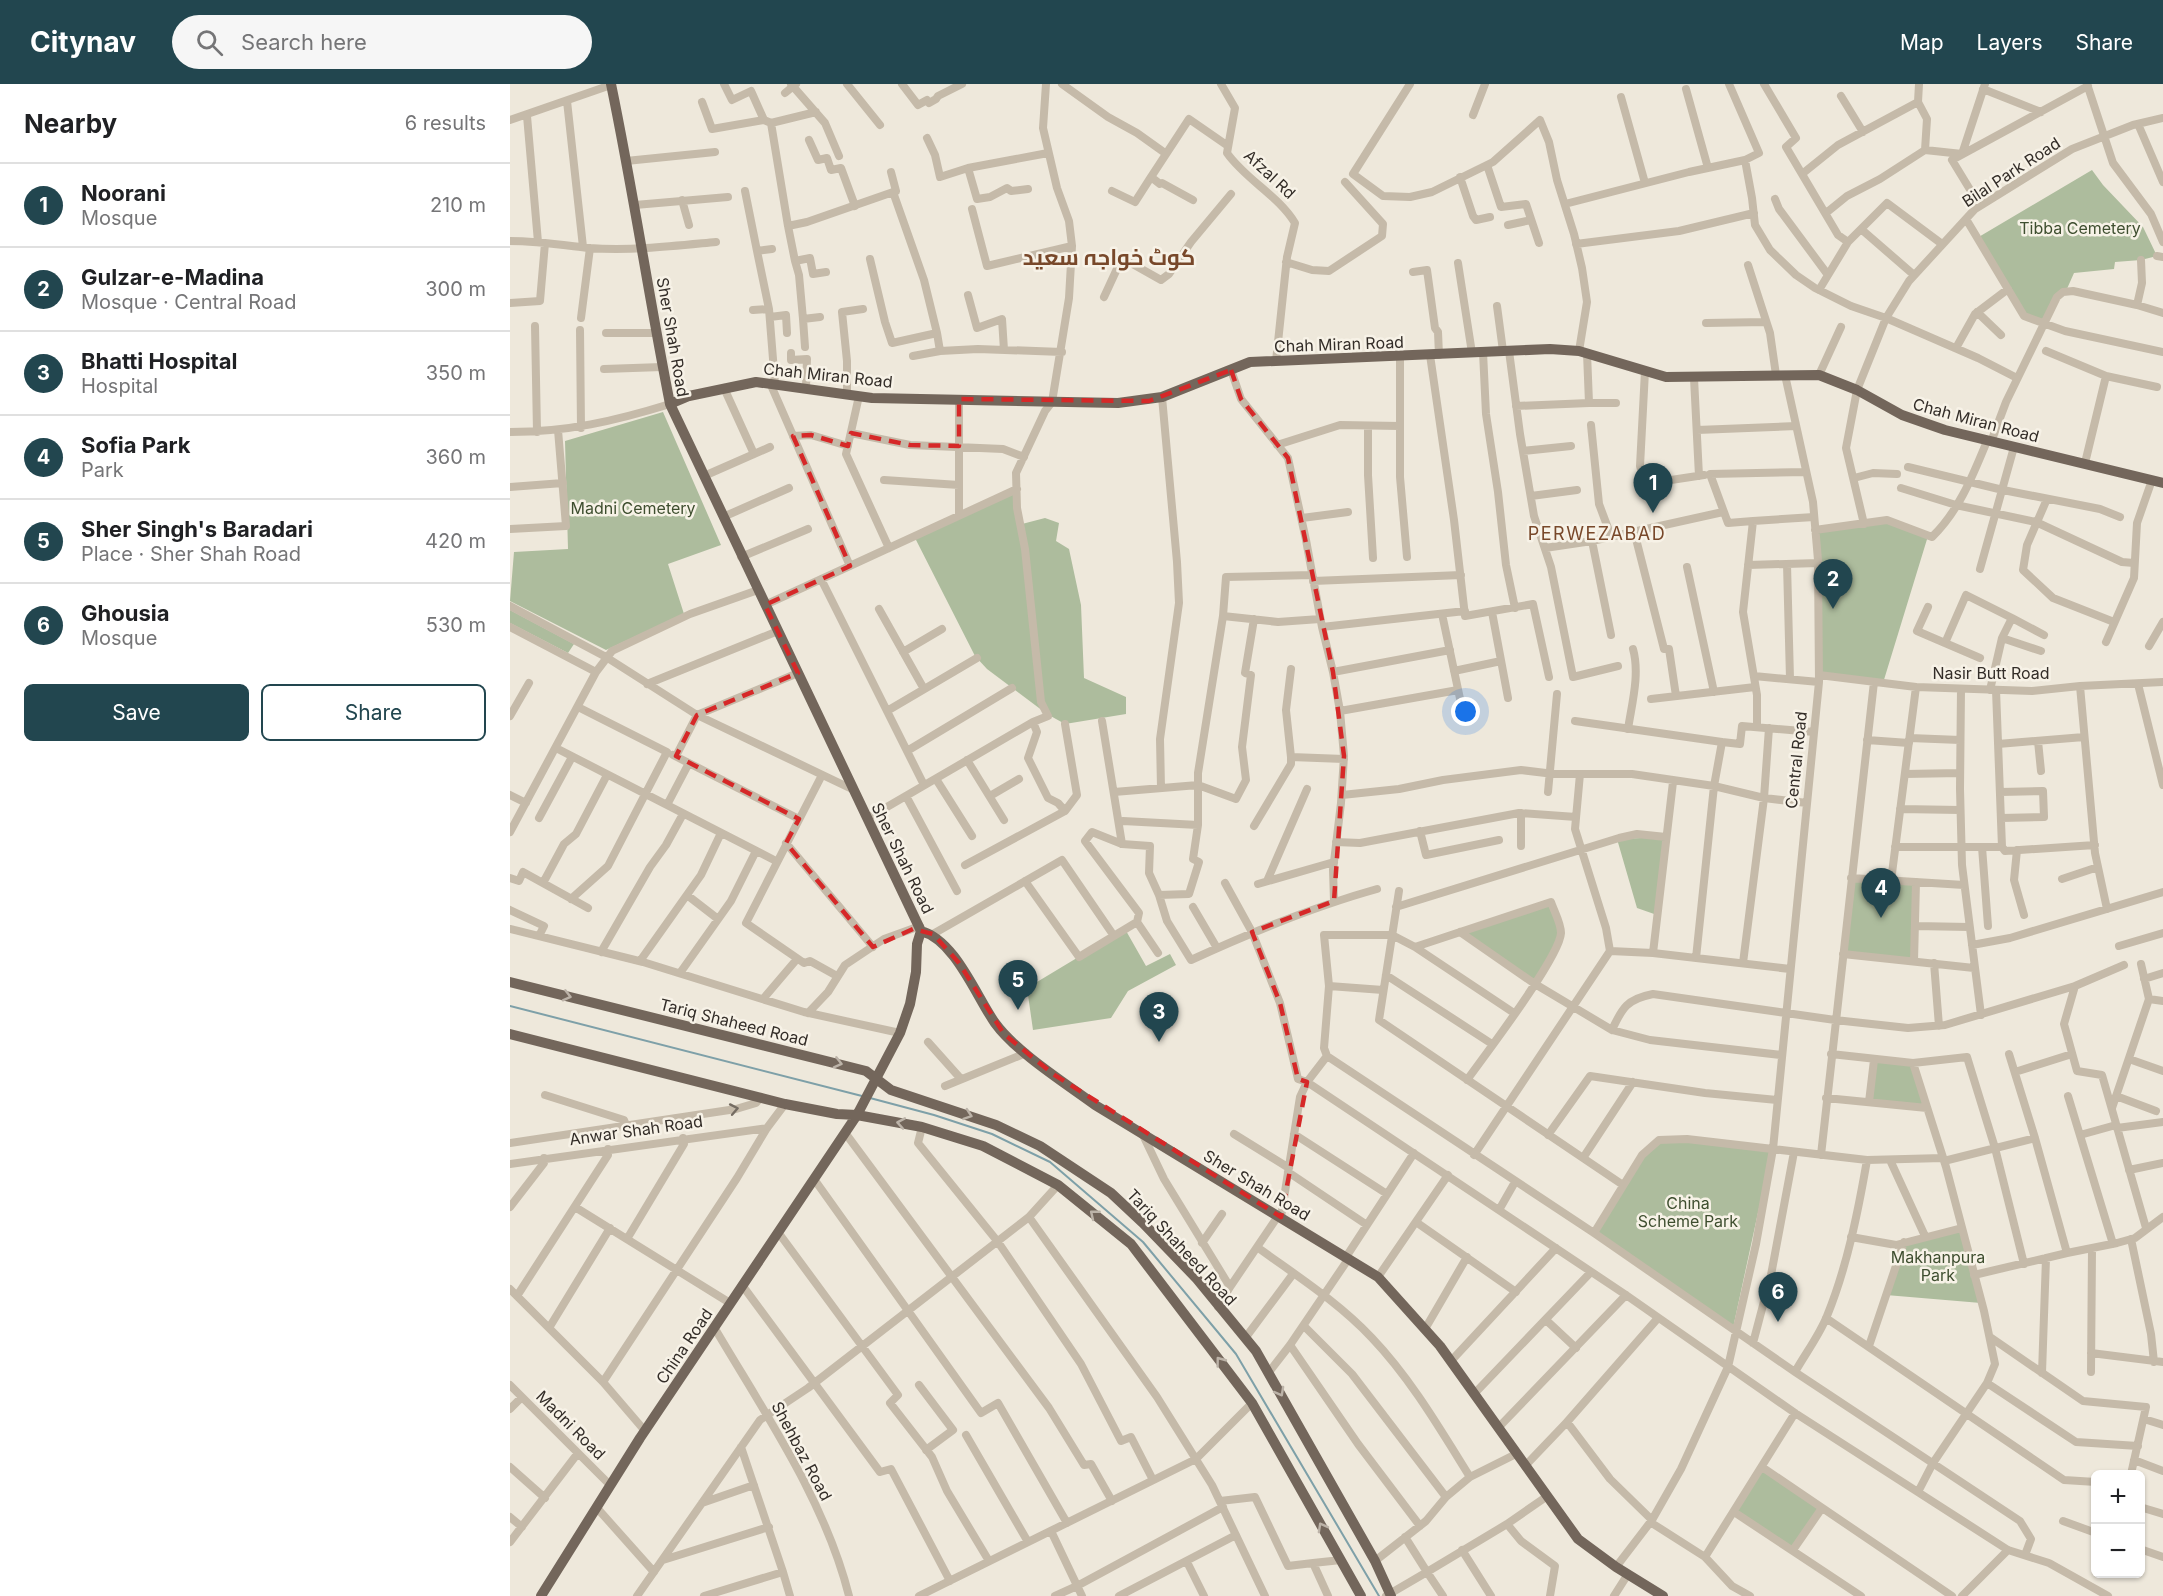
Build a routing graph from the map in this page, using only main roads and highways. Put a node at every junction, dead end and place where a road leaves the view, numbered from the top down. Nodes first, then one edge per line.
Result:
1 (611, 84) edge
2 (670, 404) junction
3 (2157, 481) edge
4 (925, 930) junction
5 (510, 982) edge
6 (510, 1035) edge
7 (876, 1079) junction
8 (859, 1111) junction
9 (1388, 1595) edge
10 (541, 1596) edge
11 (1361, 1596) edge
12 (1663, 1596) edge

1 - 2 main road, Sher Shah Road
2 - 3 main road, Chah Miran Road
2 - 4 main road, Sher Shah Road
4 - 7 main road
4 - 12 main road, Sher Shah Road
5 -> 7 main road, Tariq Shaheed Road
6 - 8 main road
7 - 8 main road, China Road
7 -> 9 main road, Tariq Shaheed Road
8 - 10 main road, China Road
11 -> 8 main road

